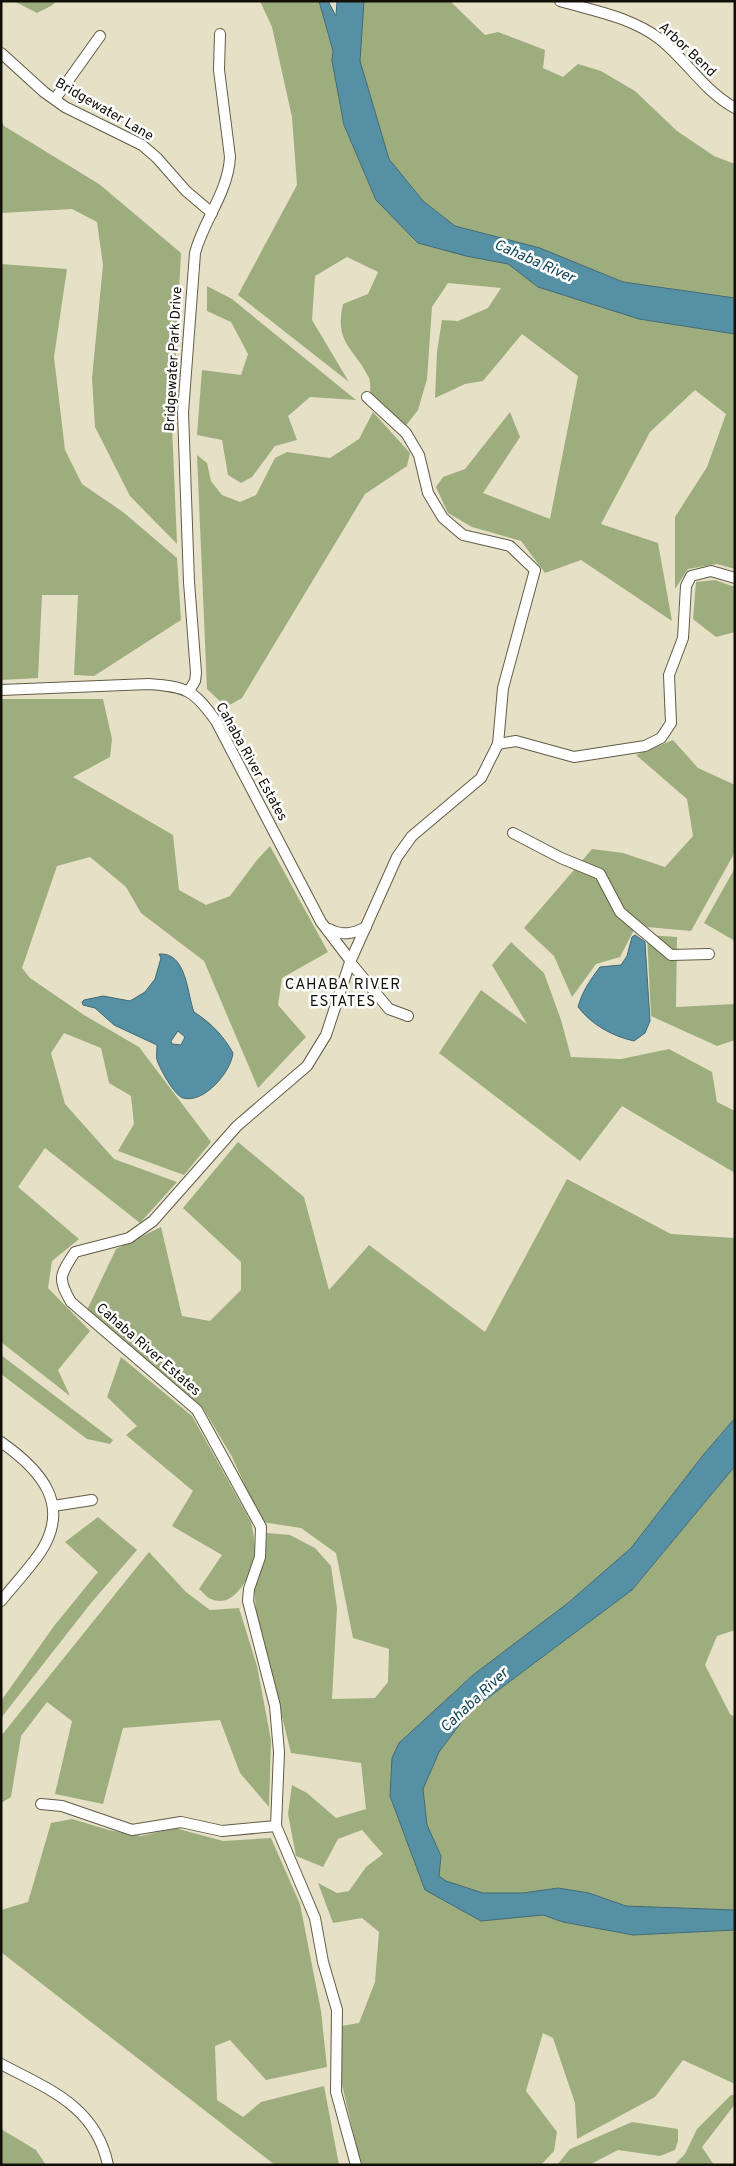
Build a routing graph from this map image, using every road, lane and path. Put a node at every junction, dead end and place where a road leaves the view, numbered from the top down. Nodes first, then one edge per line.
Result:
1 (560, 1) edge
2 (220, 34) dead end
3 (100, 36) dead end
4 (1, 53) edge
5 (55, 99) junction
6 (735, 108) edge
7 (212, 213) junction
8 (367, 397) dead end
9 (735, 578) edge
10 (1, 690) edge
11 (189, 691) junction
12 (498, 744) junction
13 (513, 833) dead end
14 (366, 927) junction
15 (328, 929) junction
16 (709, 954) dead end
17 (350, 961) junction
18 (408, 1016) dead end
19 (1, 1442) edge
20 (92, 1500) dead end
21 (53, 1506) junction
22 (1, 1600) edge
23 (41, 1804) dead end
24 (276, 1826) junction
25 (1, 2064) edge
26 (108, 2165) edge
27 (356, 2165) edge

1 - 6 street, Arbor Bend
2 - 7 street, Bridgewater Park Drive
3 - 5 street
4 - 5 street, Bridgewater Lane
5 - 7 street, Bridgewater Lane
7 - 11 street, Bridgewater Park Drive
8 - 12 street, Cahaba River Estates
9 - 12 street
10 - 11 street
11 - 15 street, Cahaba River Estates
12 - 14 street, Cahaba River Estates
13 - 16 street
14 - 15 street
14 - 17 street, Cahaba River Estates
15 - 17 street, Cahaba River Estates
17 - 18 street
17 - 24 street, Cahaba River Estates
19 - 21 street
20 - 21 street
21 - 22 street
23 - 24 street
24 - 27 street, Cahaba River Estates
25 - 26 street

